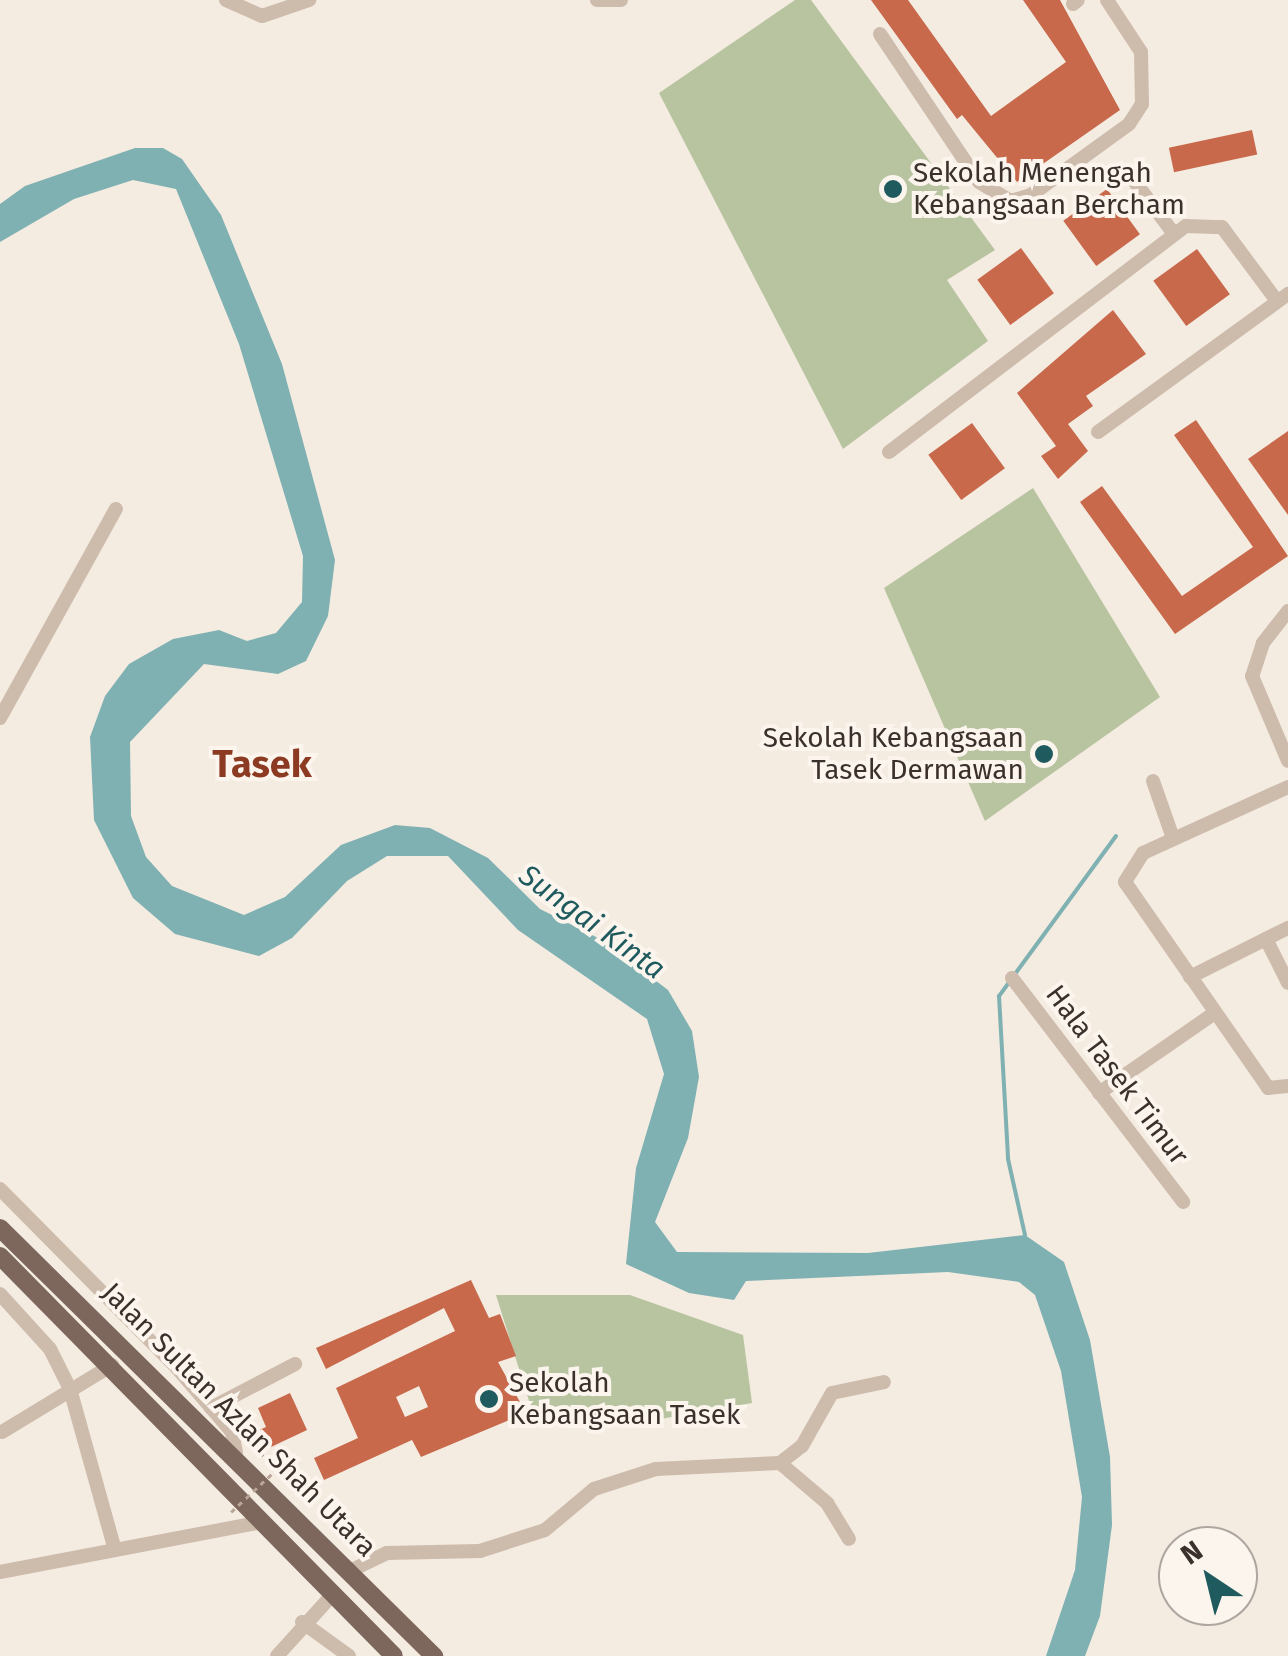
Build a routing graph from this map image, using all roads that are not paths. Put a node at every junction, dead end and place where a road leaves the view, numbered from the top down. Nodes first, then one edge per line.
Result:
1 (226, 0) edge
2 (309, 0) edge
3 (596, 0) edge
4 (621, 0) edge
5 (1107, 0) edge
6 (880, 34) dead end
7 (1132, 178) dead end
8 (1174, 234) junction
9 (1282, 297) edge
10 (1098, 432) dead end
11 (889, 452) dead end
12 (116, 509) dead end
13 (1286, 613) edge
14 (0, 718) edge
15 (1288, 761) edge
16 (1153, 781) dead end
17 (1288, 788) edge
18 (1173, 838) junction
19 (1288, 928) edge
20 (1266, 939) junction
21 (1190, 976) junction
22 (1012, 978) dead end
23 (1288, 983) edge
24 (1213, 1014) junction
25 (1281, 1088) edge
26 (1099, 1093) junction
27 (0, 1189) edge
28 (1183, 1202) dead end
29 (0, 1228) edge
30 (0, 1256) edge
31 (0, 1294) edge
32 (295, 1364) dead end
33 (112, 1365) junction
34 (150, 1369) junction
35 (184, 1377) junction
36 (884, 1382) dead end
37 (70, 1389) junction
38 (212, 1408) junction
39 (2, 1432) dead end
40 (245, 1449) junction
41 (780, 1463) junction
42 (263, 1522) junction
43 (850, 1539) dead end
44 (116, 1550) junction
45 (352, 1570) junction
46 (0, 1572) edge
47 (334, 1594) junction
48 (302, 1622) junction
49 (277, 1656) edge
50 (349, 1656) edge
51 (394, 1656) edge
52 (434, 1656) edge

1 - 2 street
3 - 4 street
5 - 6 street
7 - 8 street
8 - 9 street
8 - 11 street
9 - 10 street
12 - 14 street
13 - 15 street
16 - 18 street
17 - 18 street
18 - 21 street
19 - 20 street
20 - 21 street
20 - 23 street
21 - 24 street
22 - 26 street, Hala Tasek Timur
24 - 25 street
24 - 26 street
26 - 28 street, Hala Tasek Timur
27 - 35 street
29 - 34 main road, Jalan Sultan Azlan Shah Utara
30 - 33 main road, Jalan Sultan Azlan Shah Utara
31 - 37 street
32 - 38 street
33 - 37 street
33 - 42 main road, Jalan Sultan Azlan Shah Utara
34 - 35 street
34 - 40 main road, Jalan Sultan Azlan Shah Utara
35 - 38 street
36 - 41 street
37 - 39 street
37 - 44 street
38 - 40 street
40 - 45 main road, Jalan Sultan Azlan Shah Utara
41 - 43 street
41 - 45 street
42 - 44 street
42 - 47 main road, Jalan Sultan Azlan Shah Utara
44 - 46 street
45 - 52 main road, Jalan Sultan Azlan Shah Utara
47 - 48 street
47 - 51 main road, Jalan Sultan Azlan Shah Utara
48 - 49 street
48 - 50 street

